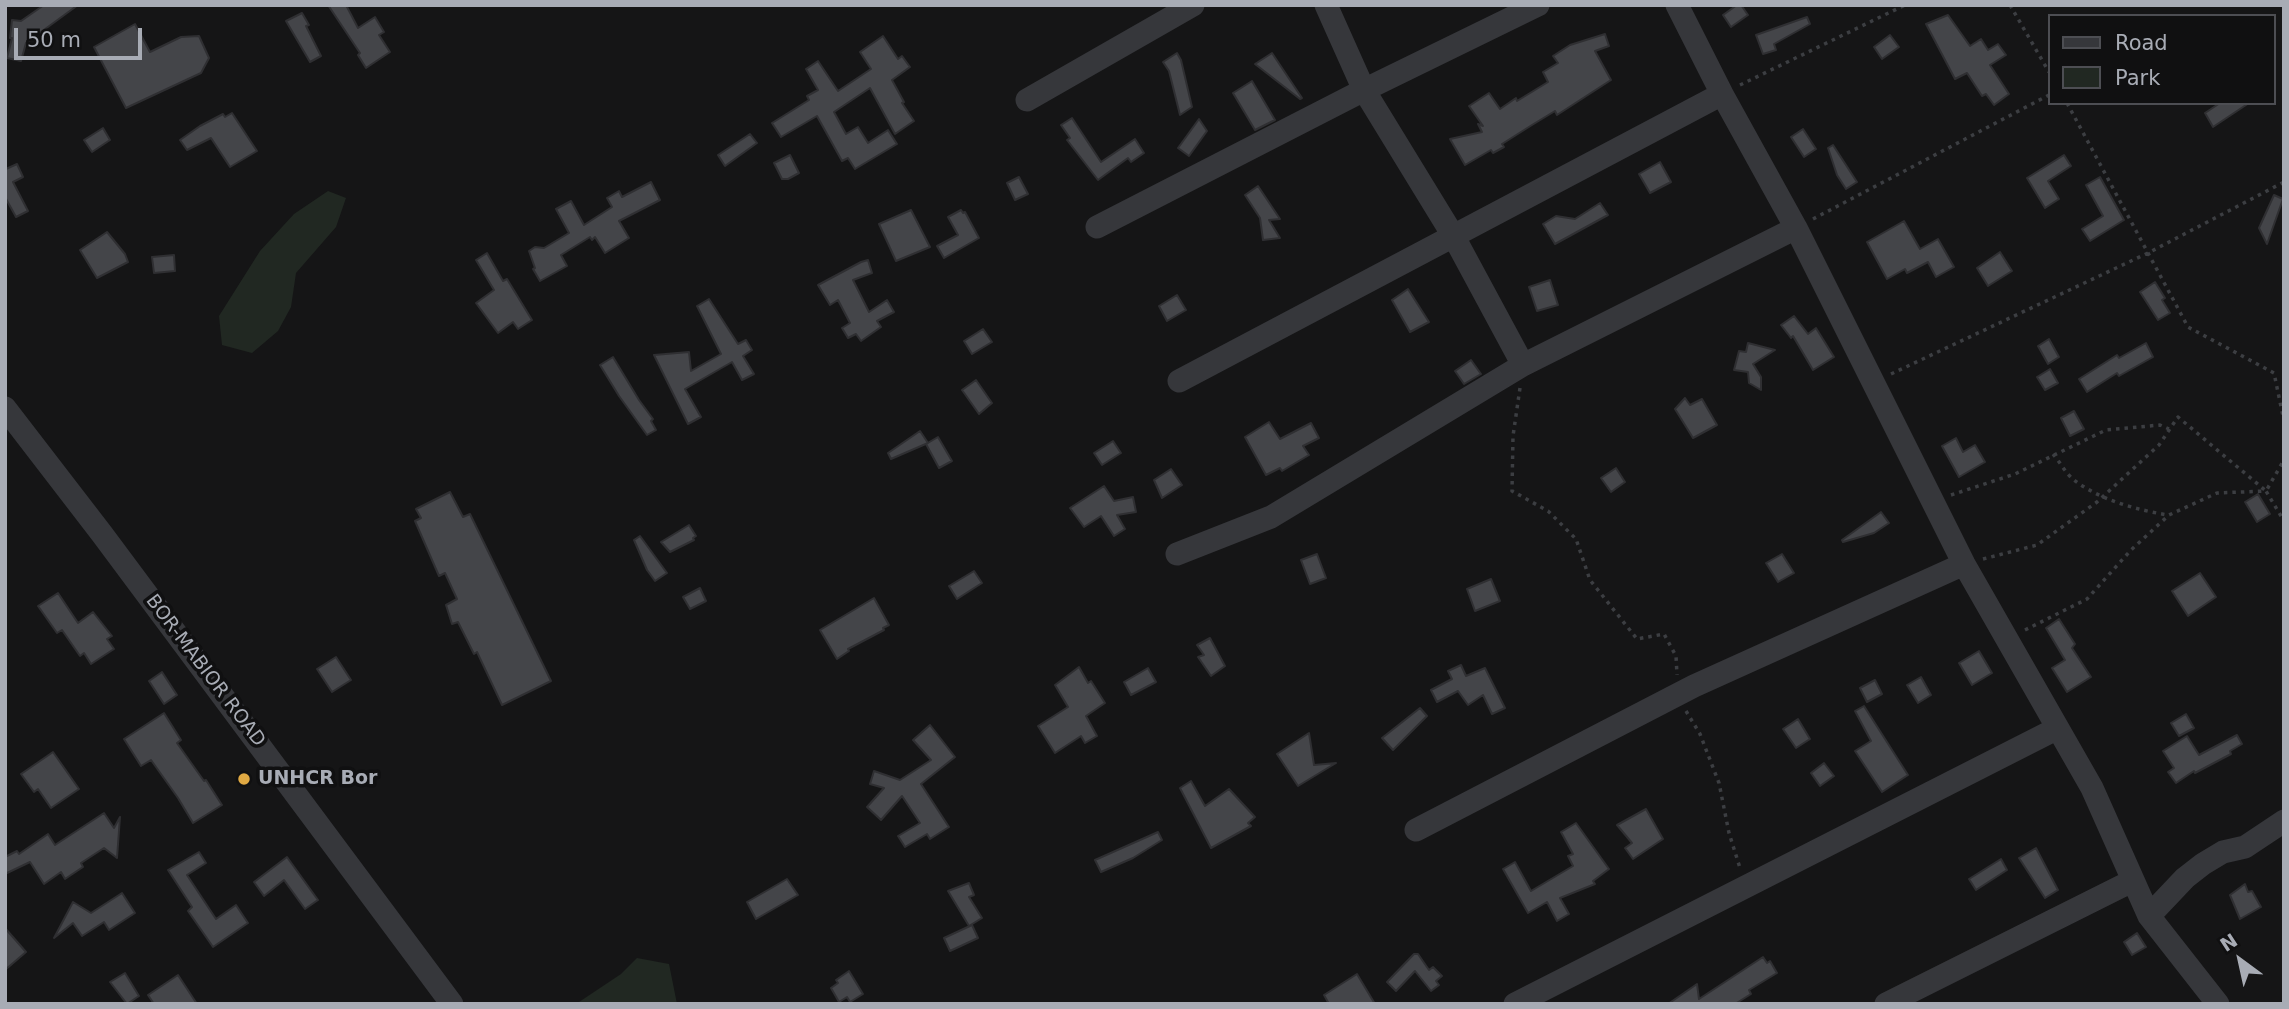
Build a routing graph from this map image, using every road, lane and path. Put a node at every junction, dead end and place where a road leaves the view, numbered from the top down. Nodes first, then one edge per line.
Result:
1 (1193, 5) edge
2 (1326, 5) edge
3 (1538, 5) edge
4 (1677, 5) edge
5 (1905, 5) edge
6 (2010, 5) edge
7 (2048, 70) edge
8 (1364, 90) junction
9 (1722, 94) junction
10 (2048, 95) edge
11 (1027, 100) dead end
12 (2068, 105) edge
13 (2284, 182) edge
14 (1097, 227) dead end
15 (1796, 228) junction
16 (1454, 237) junction
17 (2148, 253) junction
18 (1523, 365) junction
19 (1179, 381) dead end
20 (1873, 383) junction
21 (5, 408) edge
22 (2284, 421) edge
23 (2169, 429) junction
24 (2053, 454) junction
25 (2284, 460) edge
26 (2266, 491) junction
27 (2104, 496) junction
28 (1932, 501) junction
29 (2169, 515) junction
30 (2284, 522) edge
31 (1177, 554) dead end
32 (1964, 565) junction
33 (2006, 640) junction
34 (1677, 695) junction
35 (2056, 729) junction
36 (2284, 821) edge
37 (1416, 830) dead end
38 (2132, 881) junction
39 (1746, 885) junction
40 (2149, 916) junction
41 (452, 1004) edge
42 (1515, 1004) edge
43 (1886, 1004) edge
44 (2218, 1004) edge

1 - 11 street
2 - 8 street
3 - 8 street
4 - 9 street
5 - 9 path
6 - 7 path
8 - 14 street
8 - 16 street
9 - 15 street
9 - 16 street
10 - 15 path
12 - 17 path
13 - 17 path
15 - 18 street
15 - 20 street
16 - 18 street
16 - 19 street
17 - 20 path
17 - 22 path
18 - 31 street
18 - 34 path
20 - 28 street
21 - 41 street, BOR-MABIOR ROAD
23 - 24 path
23 - 26 path
23 - 27 path
24 - 27 path
24 - 28 path
25 - 26 path
26 - 29 path
26 - 30 path
27 - 29 path
27 - 32 path
28 - 32 street
29 - 33 path
32 - 33 street
32 - 34 street
33 - 35 street
34 - 37 street
34 - 39 path
35 - 38 street
35 - 39 street
36 - 40 street
38 - 40 street
38 - 43 street
39 - 42 street
40 - 44 street

